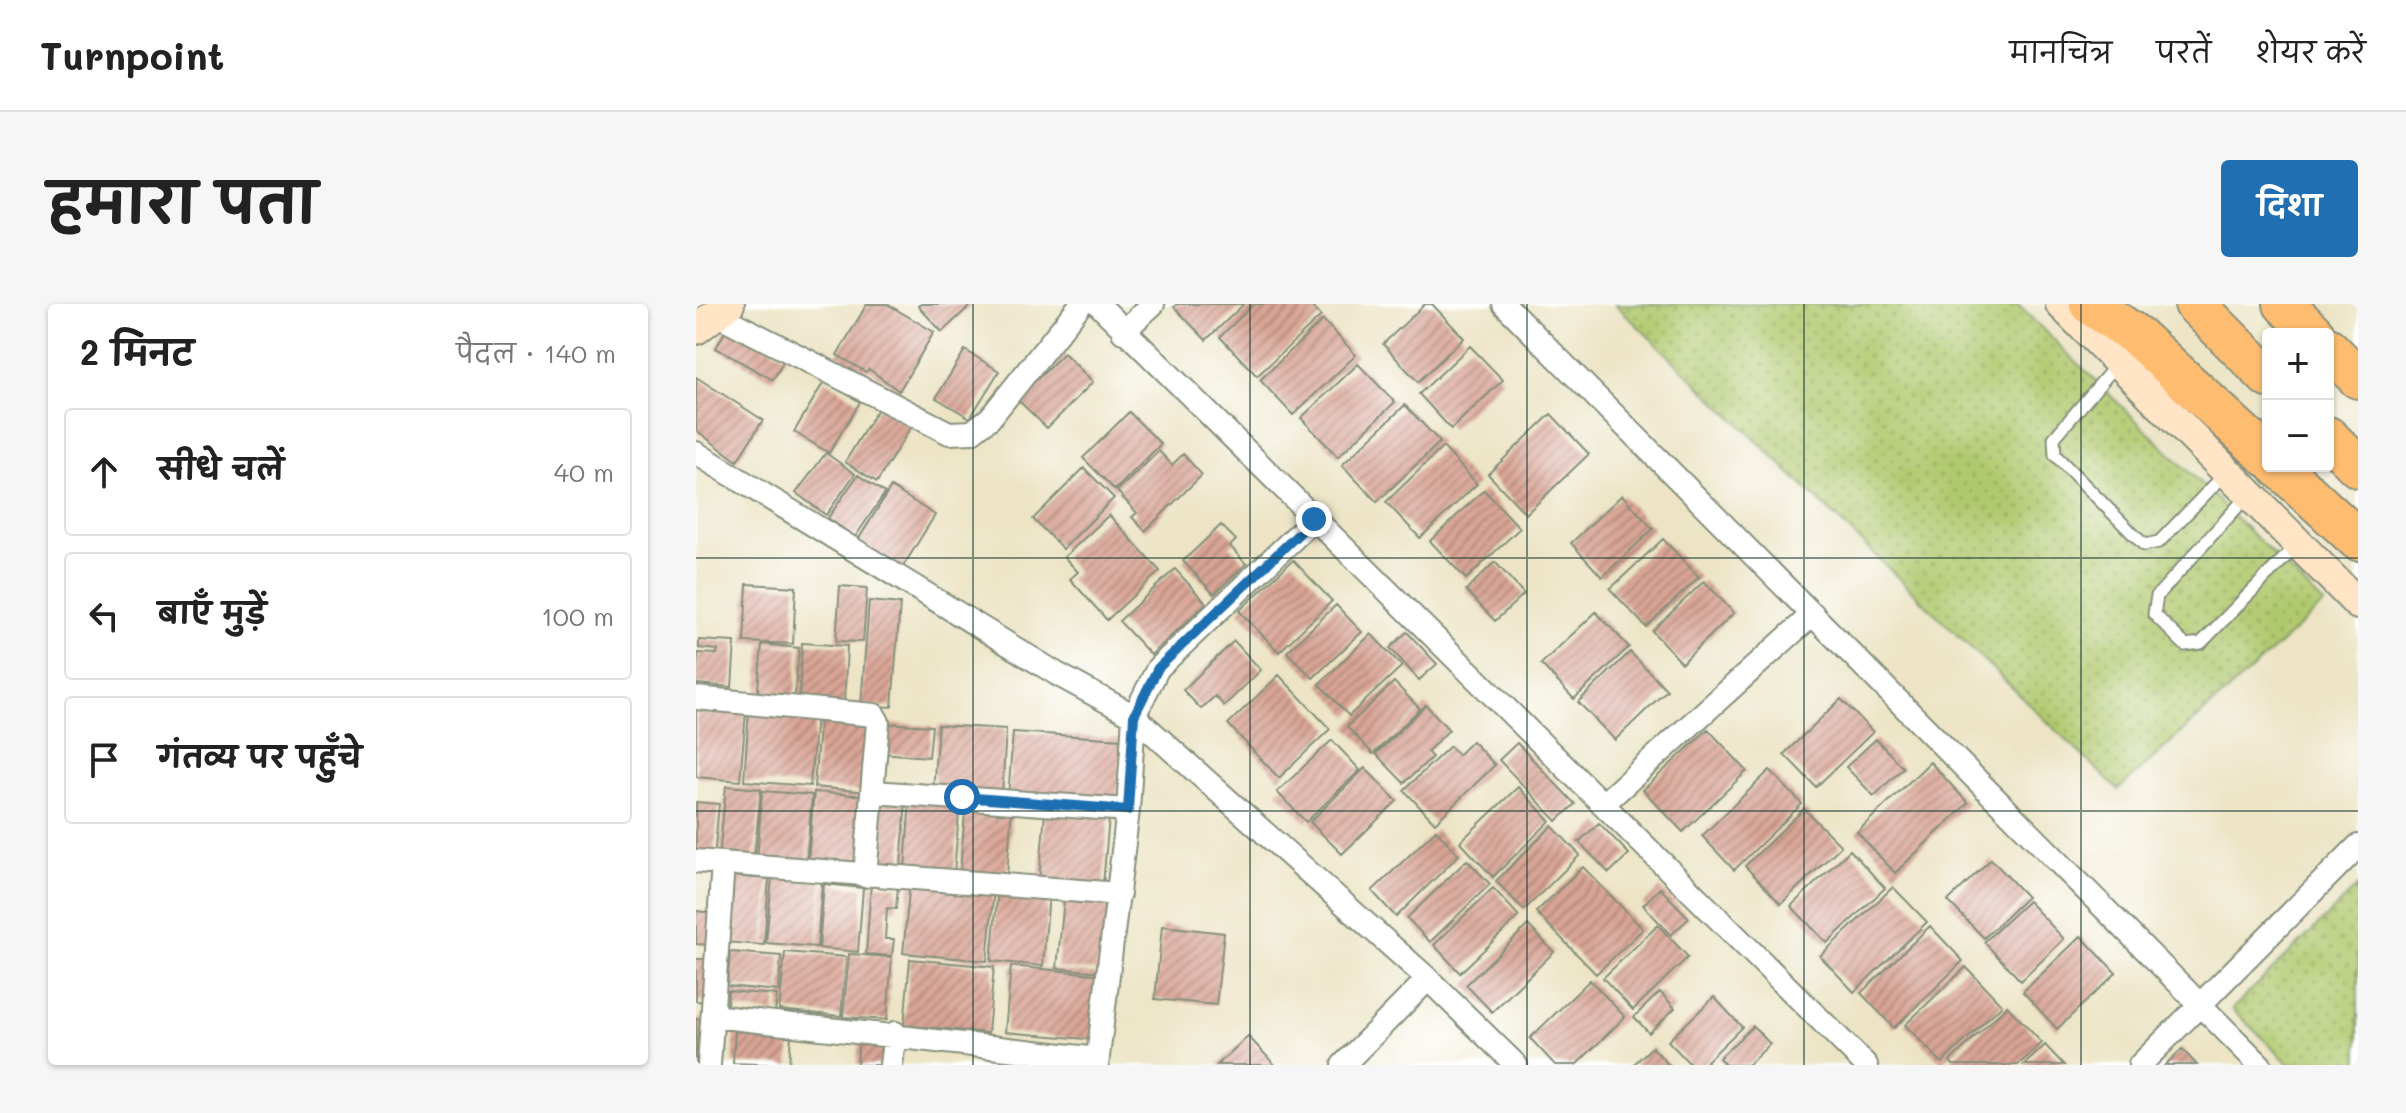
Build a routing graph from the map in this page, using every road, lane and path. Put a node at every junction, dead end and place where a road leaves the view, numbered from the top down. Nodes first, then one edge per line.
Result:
1 (1081, 304) edge
2 (1098, 304) edge
3 (1153, 304) edge
4 (1504, 304) edge
5 (2061, 304) edge
6 (2090, 304) edge
7 (2195, 304) edge
8 (2284, 304) edge
9 (714, 315) edge
10 (2308, 328) edge
11 (1123, 332) junction
12 (2334, 354) edge
13 (2119, 362) junction
14 (2262, 371) edge
15 (2358, 378) edge
16 (2334, 443) edge
17 (2262, 451) edge
18 (696, 453) edge
19 (2358, 467) edge
20 (2227, 471) junction
21 (2284, 472) edge
22 (2249, 494) junction
23 (1314, 519) junction
24 (2358, 540) edge
25 (2299, 544) junction
26 (2358, 604) edge
27 (1813, 614) junction
28 (696, 698) edge
29 (1134, 716) junction
30 (873, 792) junction
31 (1603, 804) junction
32 (1128, 810) junction
33 (2358, 846) edge
34 (696, 861) edge
35 (723, 863) junction
36 (865, 876) junction
37 (1119, 894) junction
38 (707, 952) edge
39 (1428, 979) junction
40 (2202, 1006) junction
41 (713, 1016) junction
42 (895, 1033) junction
43 (1098, 1062) edge
44 (709, 1065) edge
45 (891, 1065) edge
46 (1343, 1065) edge
47 (1516, 1065) edge
48 (1866, 1065) edge
49 (2140, 1065) edge
50 (2260, 1065) edge

1 - 9 street
2 - 11 street
3 - 11 street
4 - 27 street
5 - 13 main road
6 - 17 highway
7 - 14 highway
8 - 10 highway
11 - 23 street
12 - 15 highway
13 - 20 main road
13 - 20 lane
16 - 19 highway
18 - 29 street
20 - 22 main road
21 - 24 highway
22 - 25 main road
22 - 25 lane
23 - 29 street
23 - 31 street
25 - 26 main road
27 - 31 street
27 - 40 street
28 - 30 street
29 - 32 street
29 - 39 street
30 - 32 street
30 - 36 street
31 - 48 street
32 - 37 street
33 - 40 street
34 - 35 street
35 - 36 street
35 - 38 street
36 - 37 street
37 - 43 street
38 - 41 street
39 - 46 street
39 - 47 street
40 - 49 street
40 - 50 street
41 - 42 street
41 - 44 street
42 - 43 street
42 - 45 street

